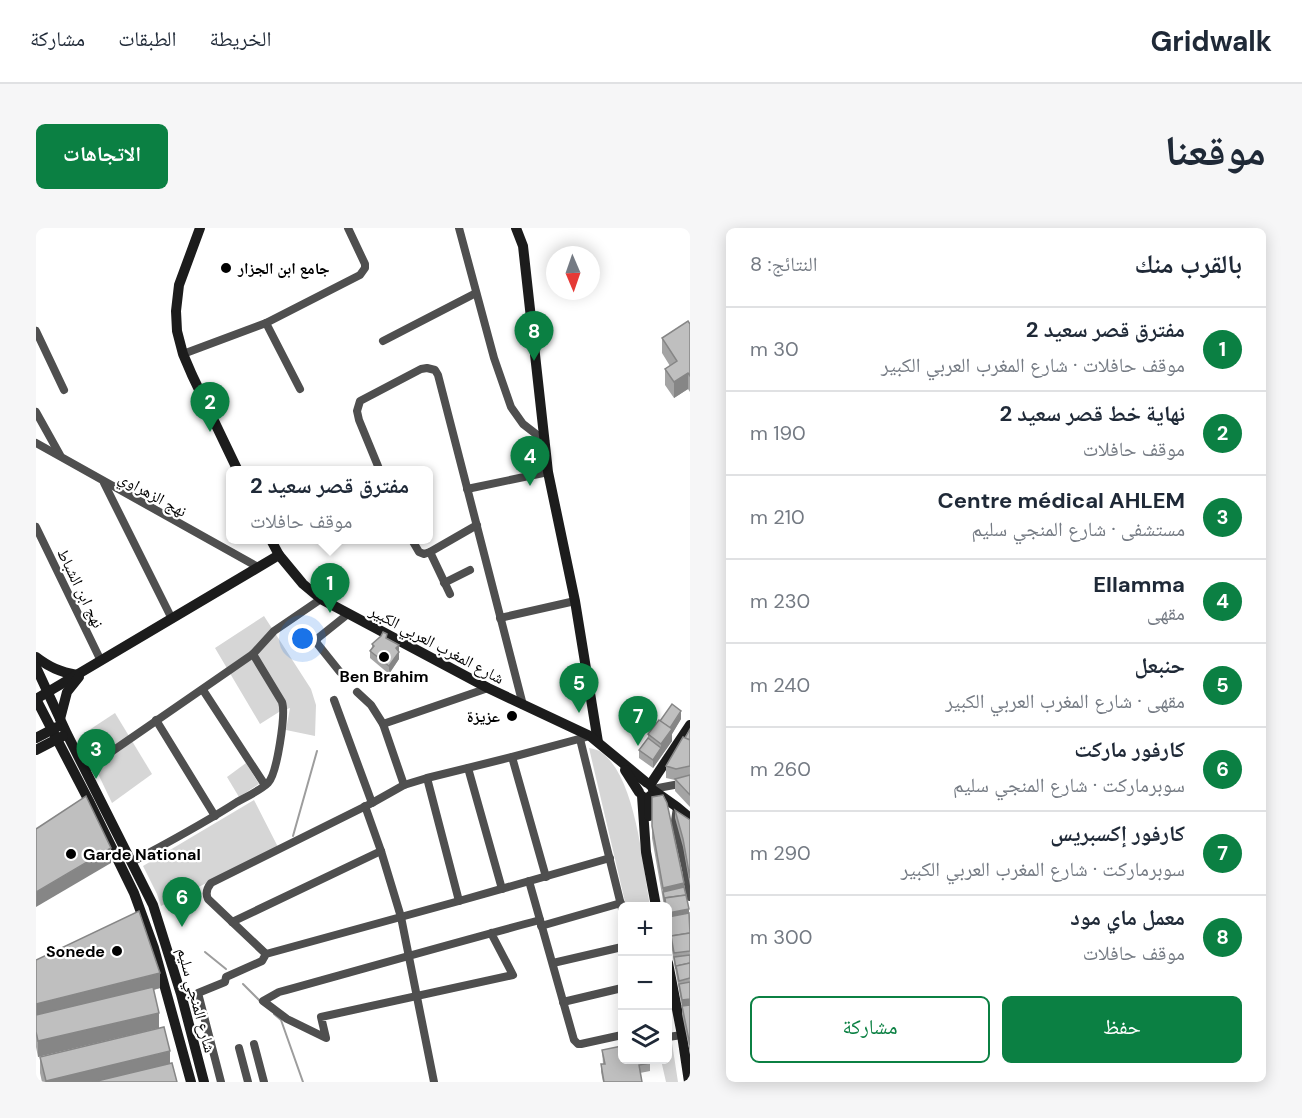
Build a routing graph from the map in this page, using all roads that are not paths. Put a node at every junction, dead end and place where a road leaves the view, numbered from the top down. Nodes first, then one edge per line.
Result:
1 (200, 228) edge
2 (348, 228) edge
3 (459, 228) edge
4 (516, 228) edge
5 (476, 293) junction
6 (266, 322) junction
7 (36, 331) edge
8 (383, 341) dead end
9 (183, 354) junction
10 (300, 389) dead end
11 (64, 390) dead end
12 (36, 412) edge
13 (545, 441) junction
14 (36, 443) edge
15 (60, 456) junction
16 (236, 466) edge
17 (378, 466) edge
18 (548, 471) junction
19 (103, 482) junction
20 (467, 489) junction
21 (477, 525) junction
22 (36, 527) edge
23 (273, 544) edge
24 (415, 544) edge
25 (430, 552) junction
26 (279, 555) junction
27 (258, 567) junction
28 (470, 570) dead end
29 (444, 583) junction
30 (450, 594) dead end
31 (321, 599) junction
32 (575, 602) junction
33 (348, 614) junction
34 (500, 618) junction
35 (171, 619) junction
36 (253, 654) junction
37 (36, 657) edge
38 (101, 661) junction
39 (36, 667) edge
40 (340, 672) dead end
41 (80, 674) junction
42 (488, 688) junction
43 (203, 690) junction
44 (48, 692) junction
45 (357, 692) dead end
46 (36, 699) edge
47 (334, 700) dead end
48 (523, 705) junction
49 (156, 720) junction
50 (382, 724) junction
51 (690, 725) edge
52 (60, 729) junction
53 (36, 738) edge
54 (590, 739) junction
55 (36, 750) edge
56 (512, 757) junction
57 (468, 768) junction
58 (85, 770) junction
59 (427, 778) junction
60 (690, 782) edge
61 (265, 785) junction
62 (404, 785) junction
63 (648, 791) junction
64 (369, 804) junction
65 (681, 812) edge
66 (215, 816) junction
67 (381, 851) junction
68 (610, 858) junction
69 (132, 862) junction
70 (546, 877) junction
71 (529, 881) junction
72 (502, 890) junction
73 (690, 895) edge
74 (459, 901) junction
75 (621, 902) edge
76 (655, 902) edge
77 (618, 907) edge
78 (401, 916) junction
79 (232, 922) junction
80 (541, 923) junction
81 (491, 933) junction
82 (618, 948) edge
83 (266, 954) junction
84 (409, 955) junction
85 (553, 963) junction
86 (672, 979) edge
87 (618, 989) edge
88 (417, 996) junction
89 (563, 1002) junction
90 (682, 1035) junction
91 (618, 1036) edge
92 (672, 1036) edge
93 (254, 1044) dead end
94 (239, 1048) dead end
95 (191, 1082) edge
96 (204, 1082) edge
97 (221, 1082) edge
98 (248, 1082) edge
99 (264, 1082) edge
100 (434, 1082) edge
101 (689, 1082) edge

1 - 9 street
2 - 6 street
3 - 5 street
4 - 13 street
5 - 8 street
5 - 13 street
6 - 9 street
6 - 10 street
7 - 11 street
9 - 16 street
12 - 15 street
13 - 18 street
14 - 15 street, نهج الزهراوي
15 - 19 street, نهج الزهراوي
17 - 20 street
18 - 20 street
18 - 32 street
19 - 27 street, نهج الزهراوي
19 - 35 street
20 - 21 street
21 - 25 street
21 - 34 street
22 - 38 street, نهج ابن الشباط
23 - 26 street, شارع المغرب العربي الكبير
24 - 25 street
25 - 29 street
26 - 27 street
26 - 31 street, شارع المغرب العربي الكبير
27 - 35 street
28 - 29 street
29 - 30 street
31 - 33 street, شارع المغرب العربي الكبير
31 - 36 street
32 - 34 street
32 - 54 street
33 - 40 street
33 - 42 street, شارع المغرب العربي الكبير
34 - 48 street
35 - 38 street
36 - 43 street
36 - 61 street
37 - 41 street
38 - 41 street
39 - 44 street, شارع المنجي سليم
41 - 44 street
41 - 52 street
42 - 48 street, شارع المغرب العربي الكبير
42 - 50 street
43 - 49 street
43 - 61 street
44 - 46 street
44 - 52 street, شارع المنجي سليم
45 - 50 street
46 - 52 street, شارع المنجي سليم
47 - 64 street
48 - 54 street, شارع المغرب العربي الكبير
49 - 58 street
49 - 66 street
50 - 62 street
51 - 63 street
52 - 53 street
52 - 55 street
52 - 58 street, شارع المنجي سليم
52 - 95 street, شارع المنجي سليم
54 - 56 street
54 - 63 street, شارع المغرب العربي الكبير
54 - 68 street
56 - 57 street
56 - 70 street
57 - 59 street
57 - 72 street
58 - 69 street, شارع المنجي سليم
59 - 62 street
59 - 74 street
60 - 63 street
61 - 66 street
62 - 64 street
63 - 65 street, شارع المغرب العربي الكبير
63 - 76 street
64 - 67 street
64 - 79 street
65 - 73 street
66 - 69 street
67 - 78 street
67 - 79 street
68 - 70 street
68 - 75 street
69 - 96 street, شارع المنجي سليم
70 - 71 street
71 - 72 street
71 - 80 street
72 - 74 street
74 - 78 street
77 - 80 street
78 - 83 street
78 - 84 street
79 - 83 street
80 - 81 street
80 - 85 street
81 - 84 street
81 - 88 street
82 - 85 street
83 - 97 street
84 - 88 street
84 - 88 street
85 - 89 street
86 - 90 street
87 - 89 street
88 - 100 street
89 - 91 street
90 - 92 street
90 - 101 street
93 - 99 street
94 - 98 street

